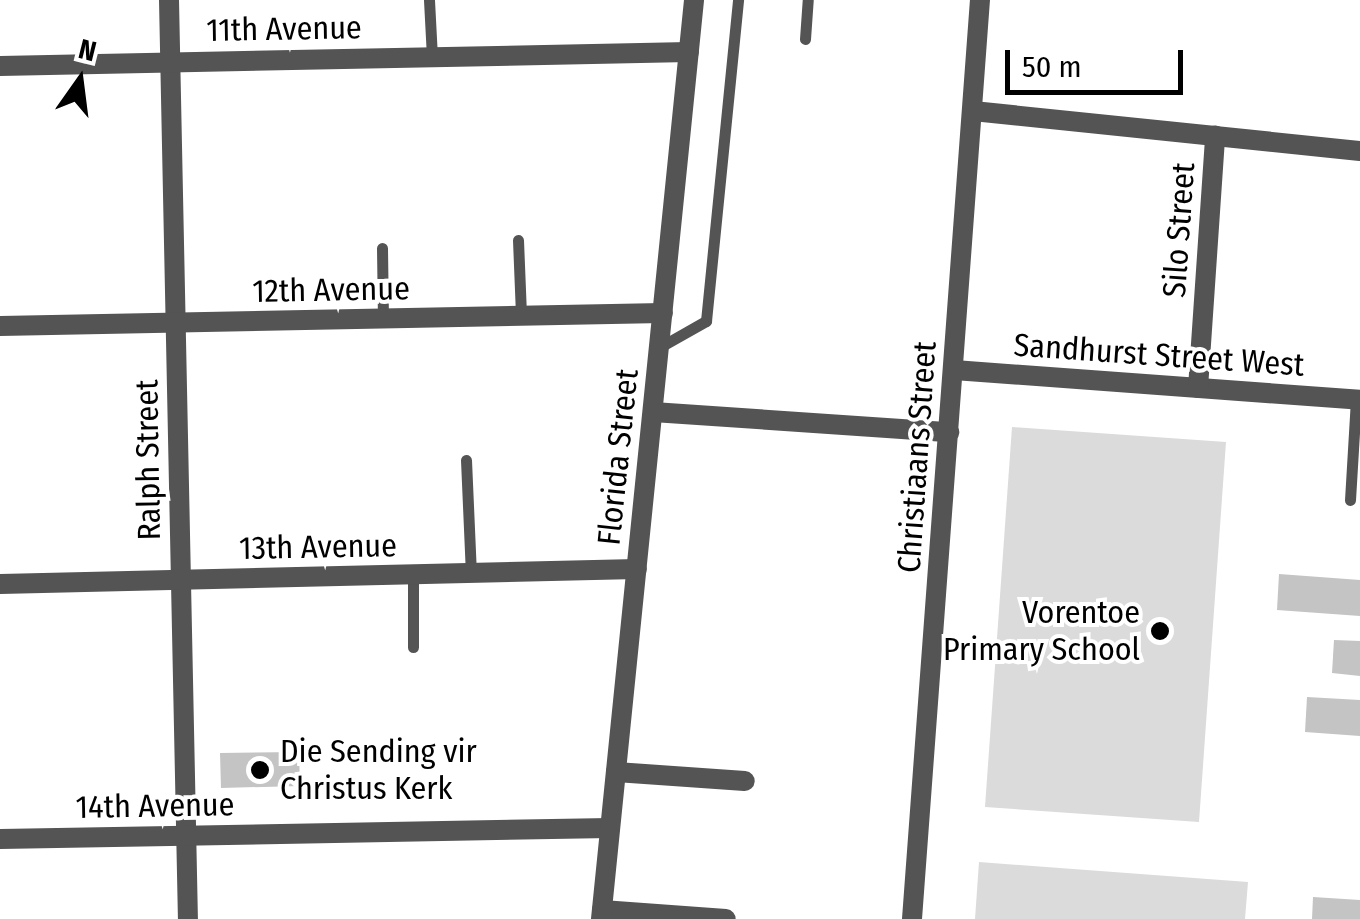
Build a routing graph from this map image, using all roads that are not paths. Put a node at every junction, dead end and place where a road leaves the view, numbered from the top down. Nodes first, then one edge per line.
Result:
1 (169, 0) edge
2 (429, 0) edge
3 (694, 0) edge
4 (738, 0) edge
5 (808, 0) edge
6 (980, 0) edge
7 (805, 40) dead end
8 (689, 52) junction
9 (432, 57) junction
10 (170, 62) junction
11 (0, 66) edge
12 (973, 111) junction
13 (1215, 136) junction
14 (1360, 152) edge
15 (518, 240) dead end
16 (382, 248) dead end
17 (663, 313) junction
18 (521, 316) junction
19 (383, 318) junction
20 (176, 323) junction
21 (0, 326) edge
22 (659, 347) junction
23 (954, 370) junction
24 (1198, 388) junction
25 (1358, 400) edge
26 (653, 412) junction
27 (949, 432) junction
28 (466, 460) dead end
29 (1350, 500) dead end
30 (637, 569) junction
31 (471, 573) junction
32 (413, 575) junction
33 (181, 580) junction
34 (0, 584) edge
35 (413, 646) dead end
36 (616, 772) junction
37 (745, 781) dead end
38 (610, 828) junction
39 (186, 835) junction
40 (0, 839) edge
41 (602, 915) edge
42 (188, 919) edge
43 (726, 919) edge
44 (912, 919) edge

1 - 10 street, Ralph Street
2 - 9 lane
3 - 8 street, Florida Street
4 - 22 lane
5 - 7 lane
6 - 12 street, Christiaans Street
8 - 9 street, 11th Avenue
8 - 17 street, Florida Street
9 - 10 street, 11th Avenue
10 - 11 street, 11th Avenue
10 - 20 street, Ralph Street
12 - 13 street, Silo Street
12 - 23 street, Christiaans Street
13 - 14 street, Silo Street
13 - 24 street, Silo Street
15 - 18 lane
16 - 19 lane
17 - 18 street, 12th Avenue
17 - 22 street, Florida Street
18 - 19 street, 12th Avenue
19 - 20 street, 12th Avenue
20 - 21 street, 12th Avenue
20 - 33 street, Ralph Street
22 - 26 street, Florida Street
23 - 24 street, Sandhurst Street West
23 - 27 street, Christiaans Street
24 - 25 street, Sandhurst Street West
25 - 29 lane
26 - 27 street
26 - 30 street, Florida Street
27 - 44 street, Christiaans Street
28 - 31 lane
30 - 31 street, 13th Avenue
30 - 36 street, Florida Street
31 - 32 street, 13th Avenue
32 - 33 street, 13th Avenue
32 - 35 lane
33 - 34 street, 13th Avenue
33 - 39 street, Ralph Street
36 - 37 street
36 - 38 street, Florida Street
38 - 39 street, 14th Avenue
38 - 41 street, Florida Street
39 - 40 street, 14th Avenue
39 - 42 street, Ralph Street
41 - 43 street

